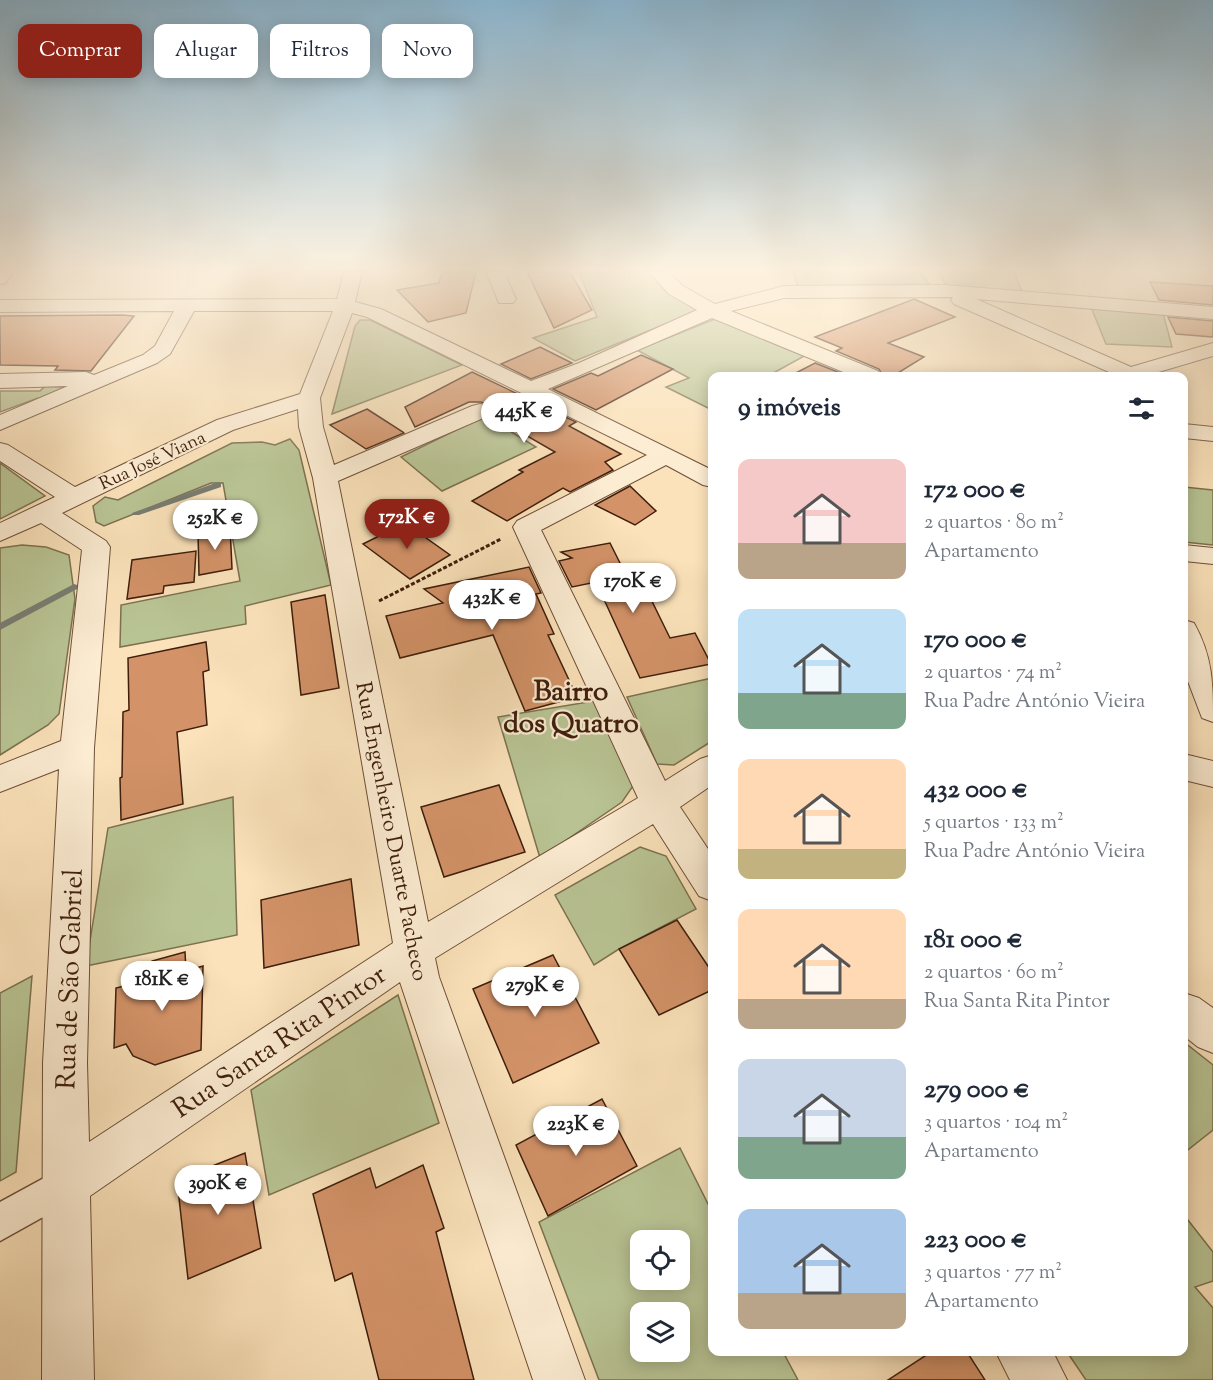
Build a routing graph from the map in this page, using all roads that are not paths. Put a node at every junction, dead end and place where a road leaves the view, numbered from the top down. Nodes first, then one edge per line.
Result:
1 (170, 336) edge
2 (333, 336) edge
3 (422, 336) edge
4 (655, 336) edge
5 (775, 336) edge
6 (1041, 336) edge
7 (1213, 349) edge
8 (860, 372) edge
9 (1123, 372) edge
10 (1140, 372) edge
11 (102, 379) junction
12 (0, 381) edge
13 (530, 389) junction
14 (309, 398) junction
15 (480, 411) dead end
16 (0, 423) edge
17 (1188, 431) edge
18 (1213, 434) edge
19 (0, 450) edge
20 (666, 455) junction
21 (325, 478) junction
22 (708, 478) edge
23 (72, 497) junction
24 (42, 512) junction
25 (0, 533) edge
26 (1188, 553) edge
27 (1213, 556) edge
28 (1188, 641) edge
29 (1213, 710) edge
30 (77, 748) junction
31 (1188, 768) edge
32 (708, 771) edge
33 (1213, 774) edge
34 (0, 779) edge
35 (658, 803) junction
36 (708, 879) edge
37 (415, 950) junction
38 (1188, 1015) edge
39 (1213, 1033) edge
40 (66, 1184) junction
41 (0, 1223) edge
42 (1025, 1356) edge
43 (68, 1380) edge
44 (559, 1380) edge
45 (1041, 1380) edge

1 - 11 street
2 - 14 street, Rua Engenheiro Duarte Pacheco
3 - 13 street
4 - 13 street
5 - 8 street
6 - 9 street
7 - 10 street
11 - 12 street
11 - 16 street
13 - 20 street
14 - 21 street, Rua Engenheiro Duarte Pacheco
14 - 23 street, Rua José Viana
15 - 21 street
17 - 18 street
19 - 23 street
20 - 22 street
20 - 35 street
21 - 37 street, Rua Engenheiro Duarte Pacheco
23 - 24 street, Rua José Viana
24 - 25 street, Rua José Viana
24 - 30 street, Rua de São Gabriel
26 - 27 street
28 - 29 street
30 - 34 street
30 - 40 street, Rua de São Gabriel
31 - 33 street
32 - 35 street, Rua Santa Rita Pintor
35 - 36 street
35 - 37 street, Rua Santa Rita Pintor
37 - 40 street, Rua Santa Rita Pintor
37 - 44 street, Rua Engenheiro Duarte Pacheco
38 - 39 street
40 - 41 street, Rua Santa Rita Pintor
40 - 43 street, Rua de São Gabriel
42 - 45 street

